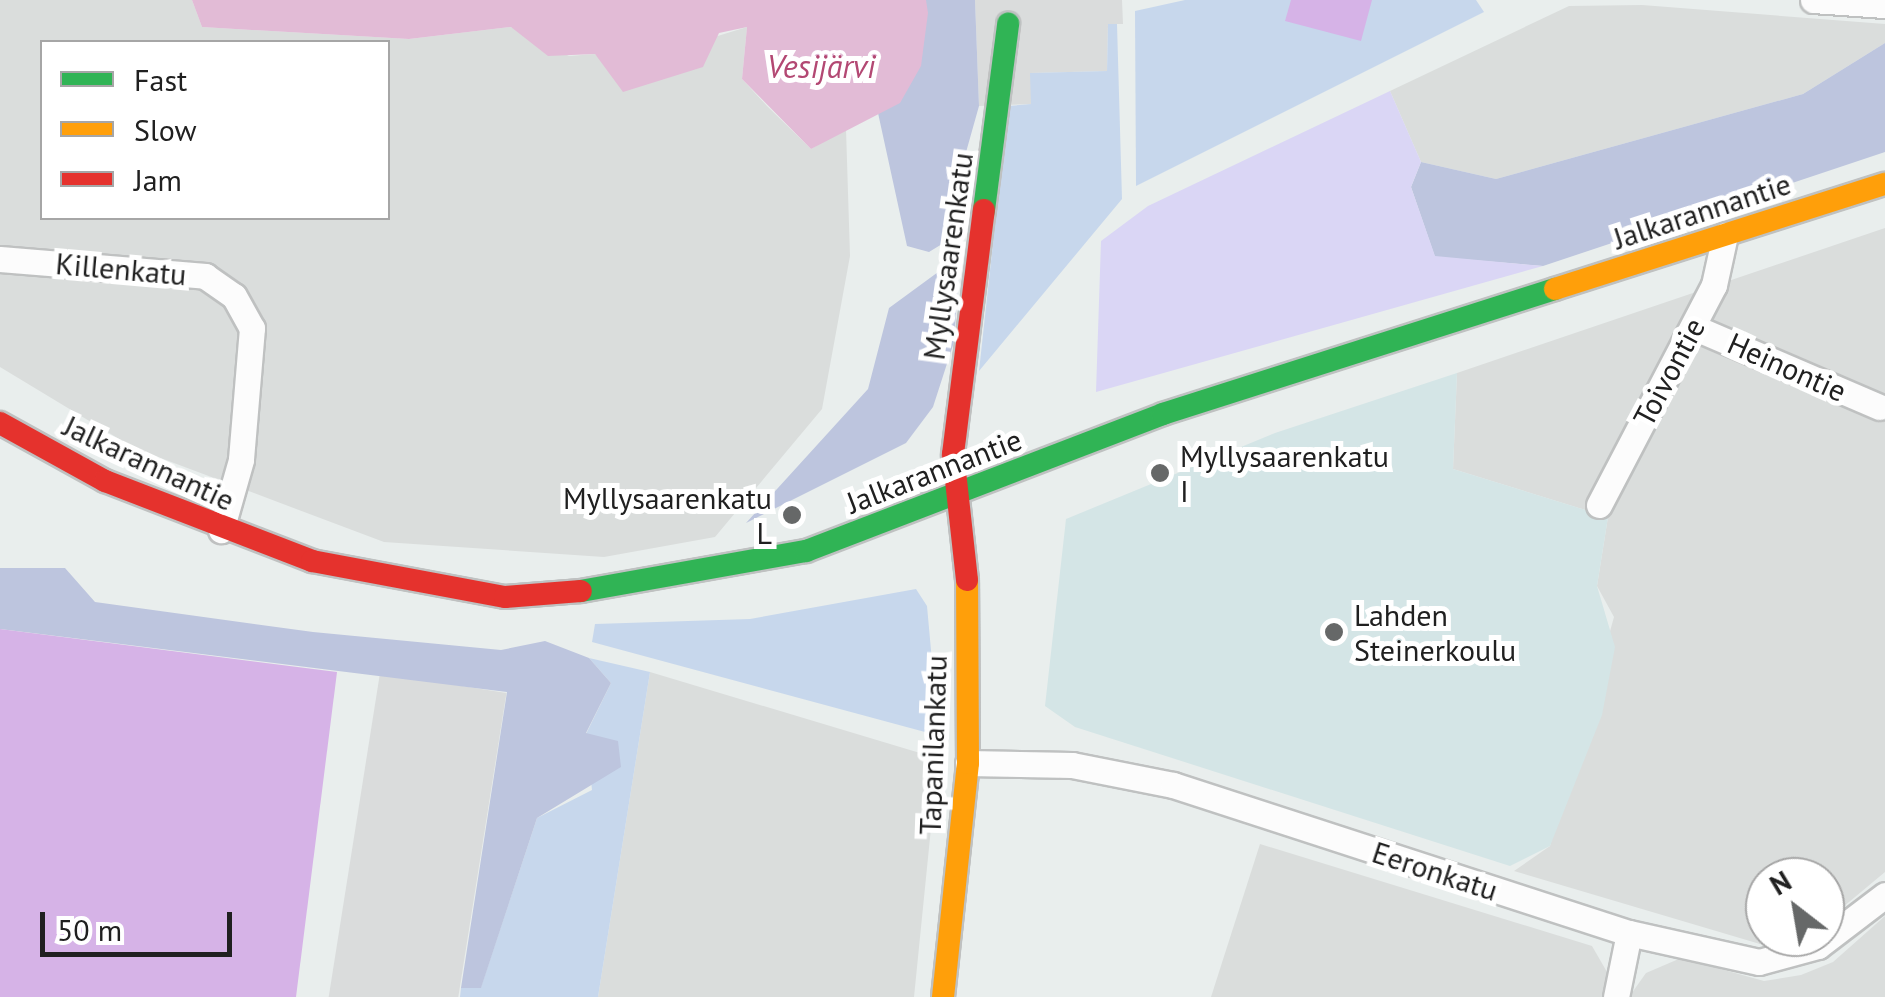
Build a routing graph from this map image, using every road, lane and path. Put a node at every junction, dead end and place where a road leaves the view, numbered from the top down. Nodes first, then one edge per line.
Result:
1 (1814, 0) edge
2 (1847, 0) edge
3 (1885, 5) edge
4 (1008, 24) dead end
5 (1885, 184) edge
6 (1725, 235) junction
7 (0, 260) edge
8 (1693, 328) junction
9 (1880, 407) dead end
10 (0, 423) edge
11 (954, 496) junction
12 (1598, 505) dead end
13 (221, 530) junction
14 (968, 764) junction
15 (1881, 906) edge
16 (1628, 933) junction
17 (943, 997) edge
18 (1616, 997) edge

1 - 2 street
2 - 3 street
4 - 11 main road, Myllysaarenkatu
5 - 6 main road, Jalkarannantie
6 - 8 street, Toivontie
6 - 11 main road, Jalkarannantie
7 - 13 street, Killenkatu
8 - 9 street, Heinontie
8 - 12 street, Toivontie
10 - 13 main road, Jalkarannantie
11 - 13 main road, Jalkarannantie
11 - 14 main road, Tapanilankatu
14 - 16 street, Eeronkatu
14 - 17 main road, Tapanilankatu
15 - 16 street, Eeronkatu
16 - 18 street

